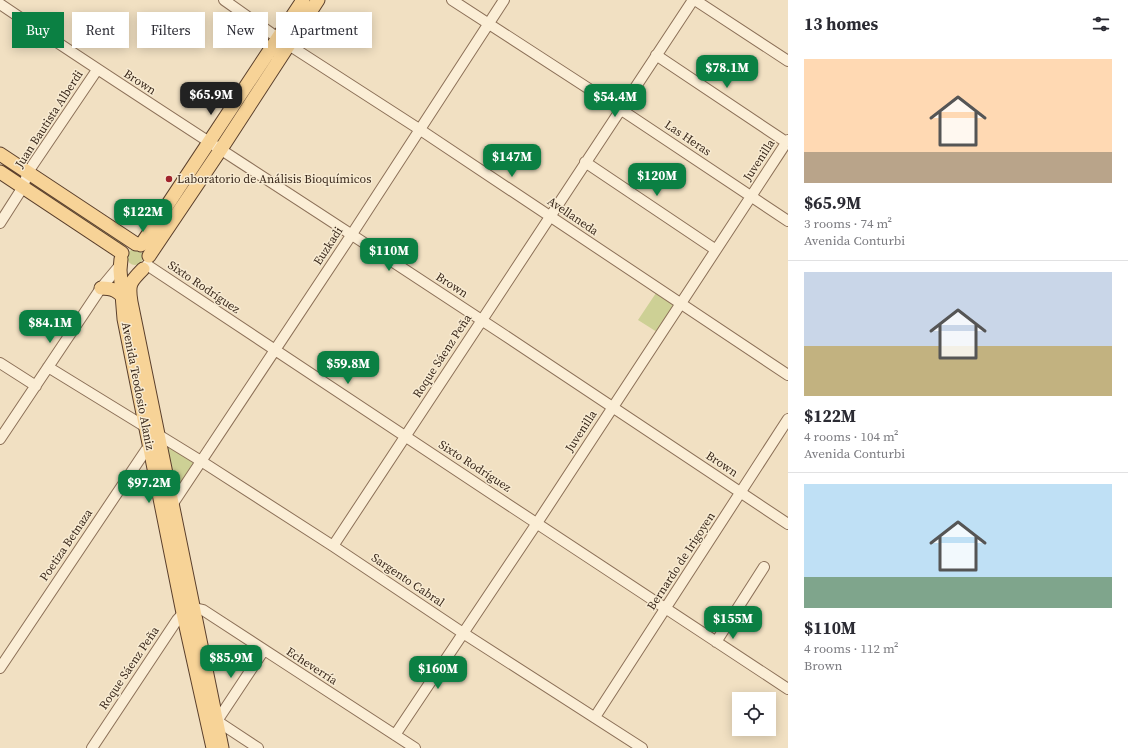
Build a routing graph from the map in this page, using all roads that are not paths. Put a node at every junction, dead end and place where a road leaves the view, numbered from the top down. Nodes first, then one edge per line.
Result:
1 (224, 0) edge
2 (303, 0) edge
3 (318, 0) edge
4 (452, 0) edge
5 (504, 0) edge
6 (694, 0) edge
7 (0, 4) edge
8 (295, 12) edge
9 (311, 12) edge
10 (489, 24) junction
11 (276, 37) edge
12 (276, 41) edge
13 (288, 48) edge
14 (295, 48) edge
15 (656, 55) junction
16 (788, 61) edge
17 (97, 70) junction
18 (620, 109) junction
19 (419, 130) junction
20 (787, 141) edge
21 (209, 142) junction
22 (221, 149) junction
23 (0, 154) edge
24 (585, 162) junction
25 (0, 172) edge
26 (28, 172) junction
27 (23, 187) junction
28 (751, 196) junction
29 (550, 216) junction
30 (788, 221) edge
31 (0, 223) edge
32 (352, 234) junction
33 (138, 244) junction
34 (716, 250) junction
35 (121, 258) junction
36 (144, 266) junction
37 (120, 279) junction
38 (103, 286) junction
39 (122, 295) junction
40 (680, 303) junction
41 (132, 307) junction
42 (482, 320) junction
43 (135, 348) junction
44 (275, 350) junction
45 (0, 363) edge
46 (48, 367) junction
47 (788, 375) edge
48 (36, 386) junction
49 (613, 407) junction
50 (788, 419) edge
51 (146, 428) junction
52 (406, 436) junction
53 (0, 439) edge
54 (156, 442) junction
55 (201, 461) junction
56 (740, 492) junction
57 (172, 505) junction
58 (537, 523) junction
59 (788, 524) edge
60 (333, 546) junction
61 (764, 567) dead end
62 (665, 609) junction
63 (188, 610) junction
64 (464, 633) junction
65 (716, 642) junction
66 (264, 650) junction
67 (0, 668) edge
68 (788, 689) edge
69 (595, 717) junction
70 (212, 722) junction
71 (395, 735) junction
72 (92, 748) edge
73 (213, 748) edge
74 (222, 748) edge
75 (258, 748) edge
76 (415, 748) edge
77 (642, 748) edge

1 - 11 street, Avellaneda
2 - 8 main road
3 - 9 main road, Avenida Teodosio Alaniz
4 - 10 street, Las Heras
5 - 10 street, Euzkadi
6 - 15 street, Roque Sáenz Peña
6 - 16 street
7 - 17 street, Brown
10 - 18 street, Las Heras
10 - 19 street, Euzkadi
12 - 21 main road
13 - 22 main road, Avenida Teodosio Alaniz
14 - 19 street, Avellaneda
15 - 18 street, Roque Sáenz Peña
15 - 20 street
17 - 21 street, Brown
17 - 26 street, Juan Bautista Alberdi
18 - 24 street, Roque Sáenz Peña
18 - 28 street, Las Heras
19 - 29 street, Avellaneda
19 - 32 street, Euzkadi
20 - 28 street, Juvenilla
21 - 22 street, Brown
21 - 33 main road
22 - 32 street, Brown
22 - 36 main road, Avenida Teodosio Alaniz
23 - 26 main road
24 - 29 street, Roque Sáenz Peña
24 - 34 street
25 - 27 main road
26 - 27 street, Juan Bautista Alberdi
26 - 33 main road
27 - 31 street, Juan Bautista Alberdi
27 - 35 main road
28 - 30 street, Las Heras
28 - 34 street, Juvenilla
29 - 40 street, Avellaneda
29 - 42 street, Roque Sáenz Peña
32 - 42 street, Brown
32 - 44 street, Euzkadi
33 - 35 main road
33 - 36 main road
34 - 40 street, Juvenilla
35 - 36 main road
35 - 37 main road, Avenida Teodosio Alaniz
35 - 38 street
36 - 37 street
36 - 41 main road, Avenida Teodosio Alaniz
36 - 44 street, Sixto Rodríguez
37 - 38 street
37 - 39 main road, Avenida Teodosio Alaniz
38 - 39 main road
38 - 46 street
39 - 41 main road
39 - 43 main road, Avenida Teodosio Alaniz
40 - 47 street, Avellaneda
40 - 49 street, Juvenilla
41 - 43 main road, Avenida Teodosio Alaniz
42 - 49 street, Brown
42 - 52 street, Roque Sáenz Peña
43 - 51 main road, Avenida Teodosio Alaniz
43 - 54 main road, Avenida Teodosio Alaniz
44 - 52 street, Sixto Rodríguez
44 - 55 street, Euzkadi
45 - 48 street
46 - 48 street
46 - 51 street
48 - 53 street
49 - 56 street, Brown
49 - 58 street, Juvenilla
50 - 56 street, Bernardo de Irigoyen
51 - 54 main road, Avenida Teodosio Alaniz
52 - 58 street, Sixto Rodríguez
52 - 60 street, Roque Sáenz Peña
54 - 55 street, Sargento Cabral
54 - 57 main road, Avenida Teodosio Alaniz
54 - 63 main road, Avenida Teodosio Alaniz
54 - 67 street, Poetiza Betnaza
55 - 57 street, Euzkadi
55 - 60 street, Sargento Cabral
56 - 59 street, Brown
56 - 62 street, Bernardo de Irigoyen
57 - 63 main road, Avenida Teodosio Alaniz
58 - 62 street, Sixto Rodríguez
58 - 64 street, Juvenilla
60 - 64 street, Sargento Cabral
61 - 65 street
62 - 65 street, Sixto Rodríguez
62 - 69 street, Bernardo de Irigoyen
63 - 66 street, Echeverría
63 - 70 main road, Avenida Teodosio Alaniz
63 - 72 street, Roque Sáenz Peña
64 - 69 street, Sargento Cabral
64 - 71 street, Juvenilla
65 - 68 street, Sixto Rodríguez
66 - 70 street
66 - 71 street, Echeverría
69 - 77 street, Sargento Cabral
70 - 73 main road, Avenida Teodosio Alaniz
70 - 74 main road, Avenida Teodosio Alaniz
70 - 75 street
71 - 76 street, Echeverría

